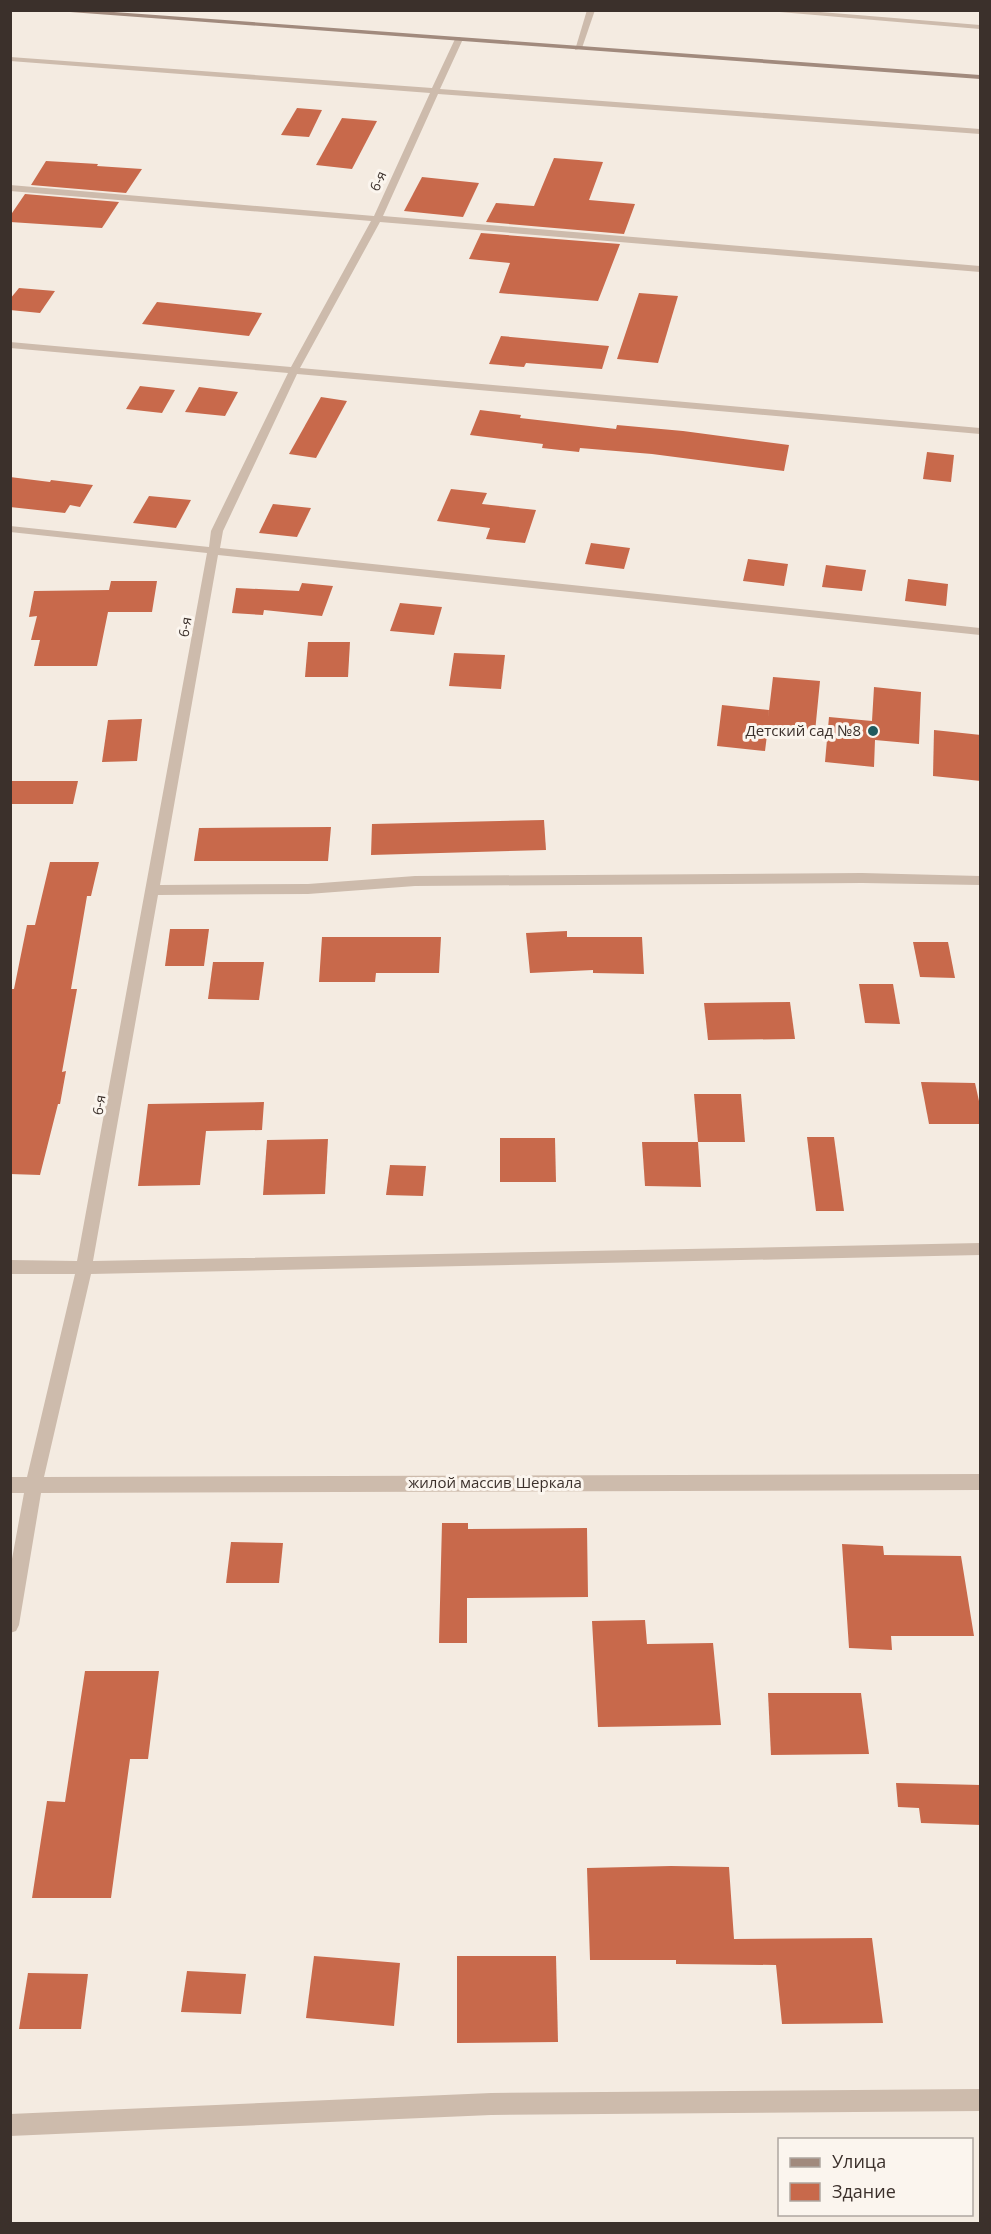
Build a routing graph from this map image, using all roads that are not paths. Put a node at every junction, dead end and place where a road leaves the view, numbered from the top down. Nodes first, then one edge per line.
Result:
1 (47, 10) edge
2 (591, 10) edge
3 (759, 10) edge
4 (981, 27) edge
5 (459, 39) junction
6 (578, 48) junction
7 (10, 59) edge
8 (981, 77) edge
9 (436, 91) junction
10 (981, 132) edge
11 (10, 188) edge
12 (377, 219) junction
13 (981, 269) edge
14 (10, 345) edge
15 (294, 370) junction
16 (981, 431) edge
17 (10, 529) edge
18 (214, 550) junction
19 (981, 632) edge
20 (981, 881) edge
21 (153, 890) junction
22 (981, 1248) edge
23 (10, 1267) edge
24 (84, 1268) junction
25 (981, 1482) edge
26 (10, 1485) edge
27 (34, 1485) junction
28 (10, 1625) edge
29 (981, 2100) edge
30 (10, 2124) edge

1 - 5 main road
2 - 6 street
3 - 4 street
5 - 6 main road
5 - 9 street, 6-я
6 - 8 main road
7 - 9 street
9 - 10 street
9 - 12 street, 6-я
11 - 12 street
12 - 13 street
12 - 15 street, 6-я
14 - 15 street
15 - 16 street
15 - 18 street, 6-я
17 - 18 street
18 - 19 street
18 - 21 street, 6-я
20 - 21 street
21 - 24 street, 6-я
22 - 24 street
23 - 24 street
24 - 27 street, 6-я
25 - 27 street, жилой массив Шеркала
26 - 27 street, жилой массив Шеркала
27 - 28 street, 6-я
29 - 30 street

